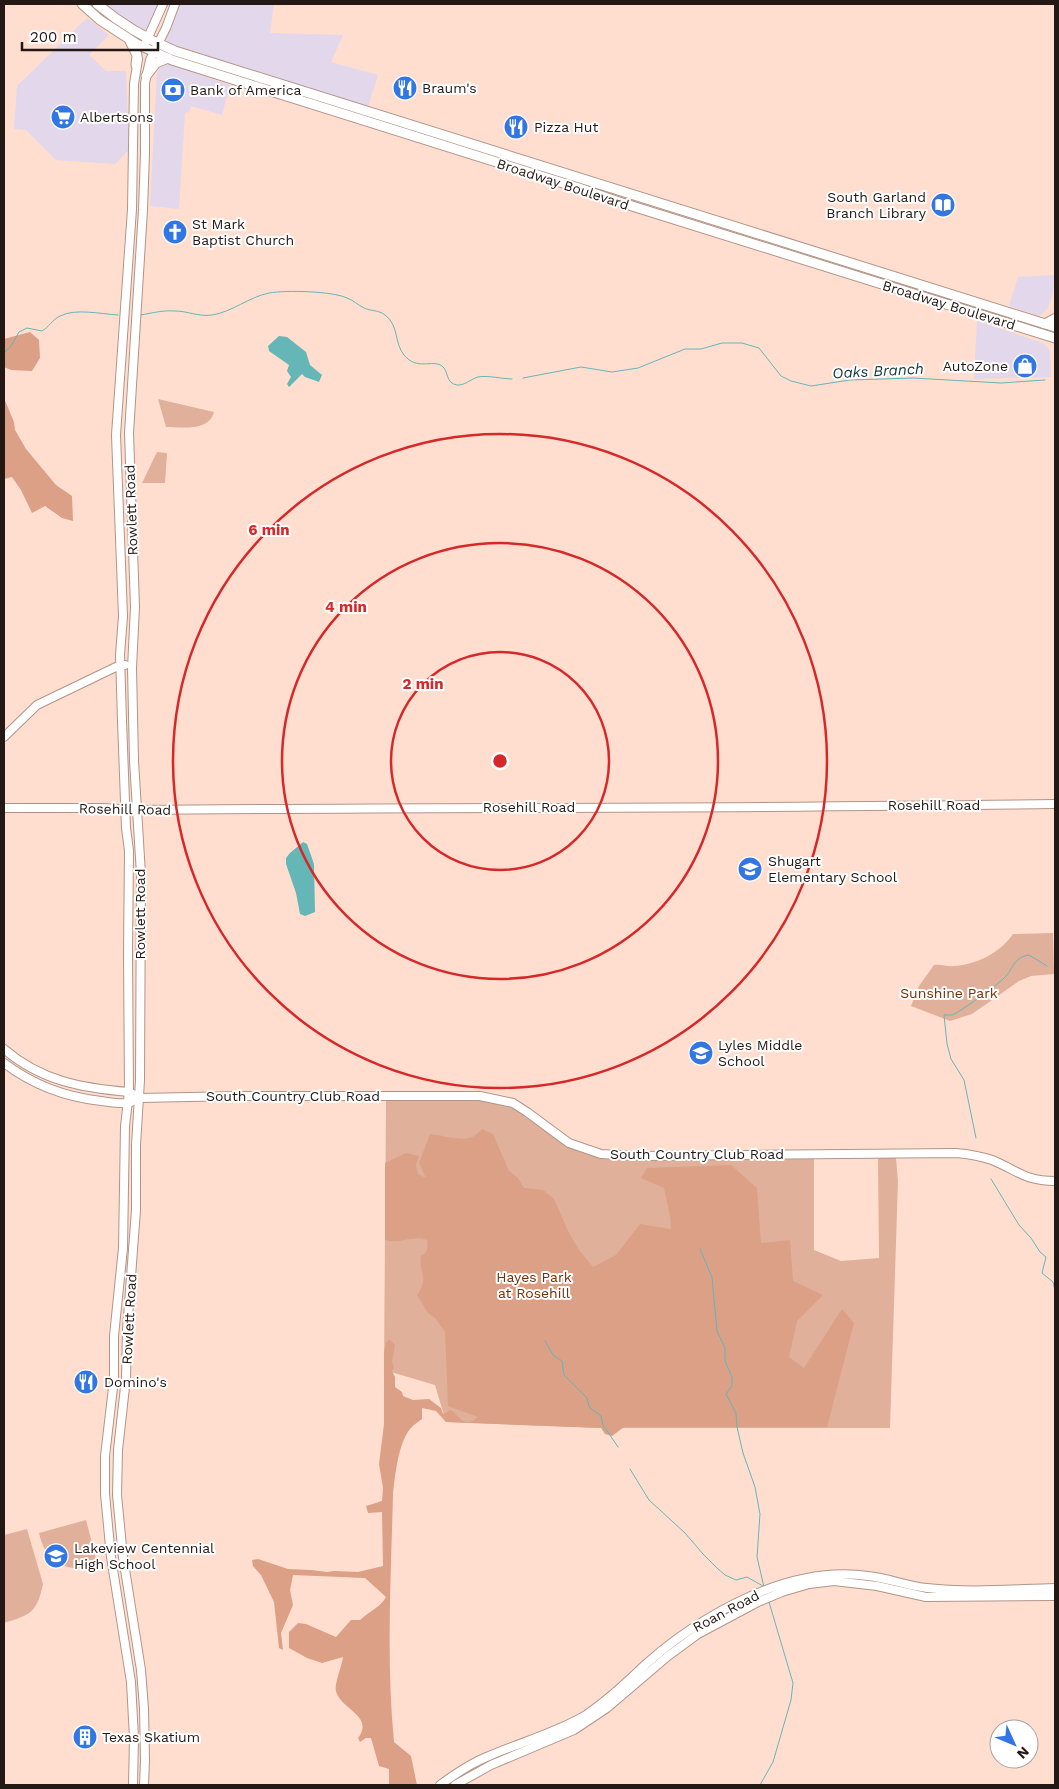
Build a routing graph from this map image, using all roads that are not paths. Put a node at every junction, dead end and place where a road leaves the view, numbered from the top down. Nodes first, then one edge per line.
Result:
1 (82, 4) edge
2 (97, 4) edge
3 (163, 4) edge
4 (175, 4) edge
5 (128, 38) junction
6 (148, 38) junction
7 (143, 48) junction
8 (156, 48) junction
9 (168, 58) junction
10 (136, 65) junction
11 (146, 76) junction
12 (304, 91) junction
13 (300, 101) junction
14 (133, 139) junction
15 (145, 140) junction
16 (1055, 318) edge
17 (1044, 324) junction
18 (1055, 327) edge
19 (1055, 338) edge
20 (119, 391) junction
21 (132, 392) junction
22 (118, 486) junction
23 (130, 486) junction
24 (121, 665) junction
25 (132, 665) junction
26 (4, 737) edge
27 (1055, 804) edge
28 (4, 808) edge
29 (126, 809) junction
30 (137, 810) junction
31 (128, 886) junction
32 (140, 887) junction
33 (4, 1048) edge
34 (4, 1063) edge
35 (129, 1092) junction
36 (139, 1098) junction
37 (128, 1103) junction
38 (1055, 1181) edge
39 (112, 1390) junction
40 (125, 1390) junction
41 (118, 1450) junction
42 (106, 1453) junction
43 (1055, 1588) edge
44 (1055, 1596) edge
45 (144, 1708) junction
46 (132, 1709) junction
47 (133, 1785) edge
48 (144, 1785) edge
49 (440, 1785) edge
50 (455, 1785) edge

1 - 5 main road, Broadway Boulevard
2 - 6 main road, Broadway Boulevard
3 - 6 street, Rowlett Road
4 - 8 street, Rowlett Road
5 - 7 main road, Broadway Boulevard
5 - 10 main road
6 - 7 street, Rowlett Road
6 - 8 main road, Broadway Boulevard
7 - 8 main road, Broadway Boulevard
7 - 10 street, Rowlett Road
8 - 9 main road, Broadway Boulevard
8 - 11 street, Rowlett Road
8 - 12 main road, Broadway Boulevard
9 - 11 main road
9 - 13 main road, Broadway Boulevard
10 - 14 street, Rowlett Road
11 - 15 street, Rowlett Road
12 - 13 main road
12 - 17 main road, Broadway Boulevard
13 - 19 main road, Broadway Boulevard
14 - 15 street
14 - 20 street, Rowlett Road
15 - 21 street, Rowlett Road
16 - 17 street
17 - 18 main road, Broadway Boulevard
20 - 21 street
20 - 22 street, Rowlett Road
21 - 23 street, Rowlett Road
22 - 23 street
22 - 24 street, Rowlett Road
23 - 25 street, Rowlett Road
24 - 25 street
24 - 26 street
24 - 29 street, Rowlett Road
25 - 30 street, Rowlett Road
27 - 30 street, Rosehill Road
28 - 29 street, Rosehill Road
29 - 30 street, Rosehill Road
29 - 31 street, Rowlett Road
30 - 32 street, Rowlett Road
31 - 32 street
31 - 35 street, Rowlett Road
32 - 36 street, Rowlett Road
33 - 35 street
34 - 37 street, South Country Club Road
35 - 36 street
35 - 37 street, Rowlett Road
36 - 37 street, South Country Club Road
36 - 38 street, South Country Club Road
36 - 40 street, Rowlett Road
37 - 39 street, Rowlett Road
39 - 40 street
39 - 42 street, Rowlett Road
40 - 41 street, Rowlett Road
41 - 42 street
41 - 45 street, Rowlett Road
42 - 46 street, Rowlett Road
43 - 49 street, Roan Road
44 - 50 street, Roan Road
45 - 46 street
45 - 48 street, Rowlett Road
46 - 47 street, Rowlett Road

